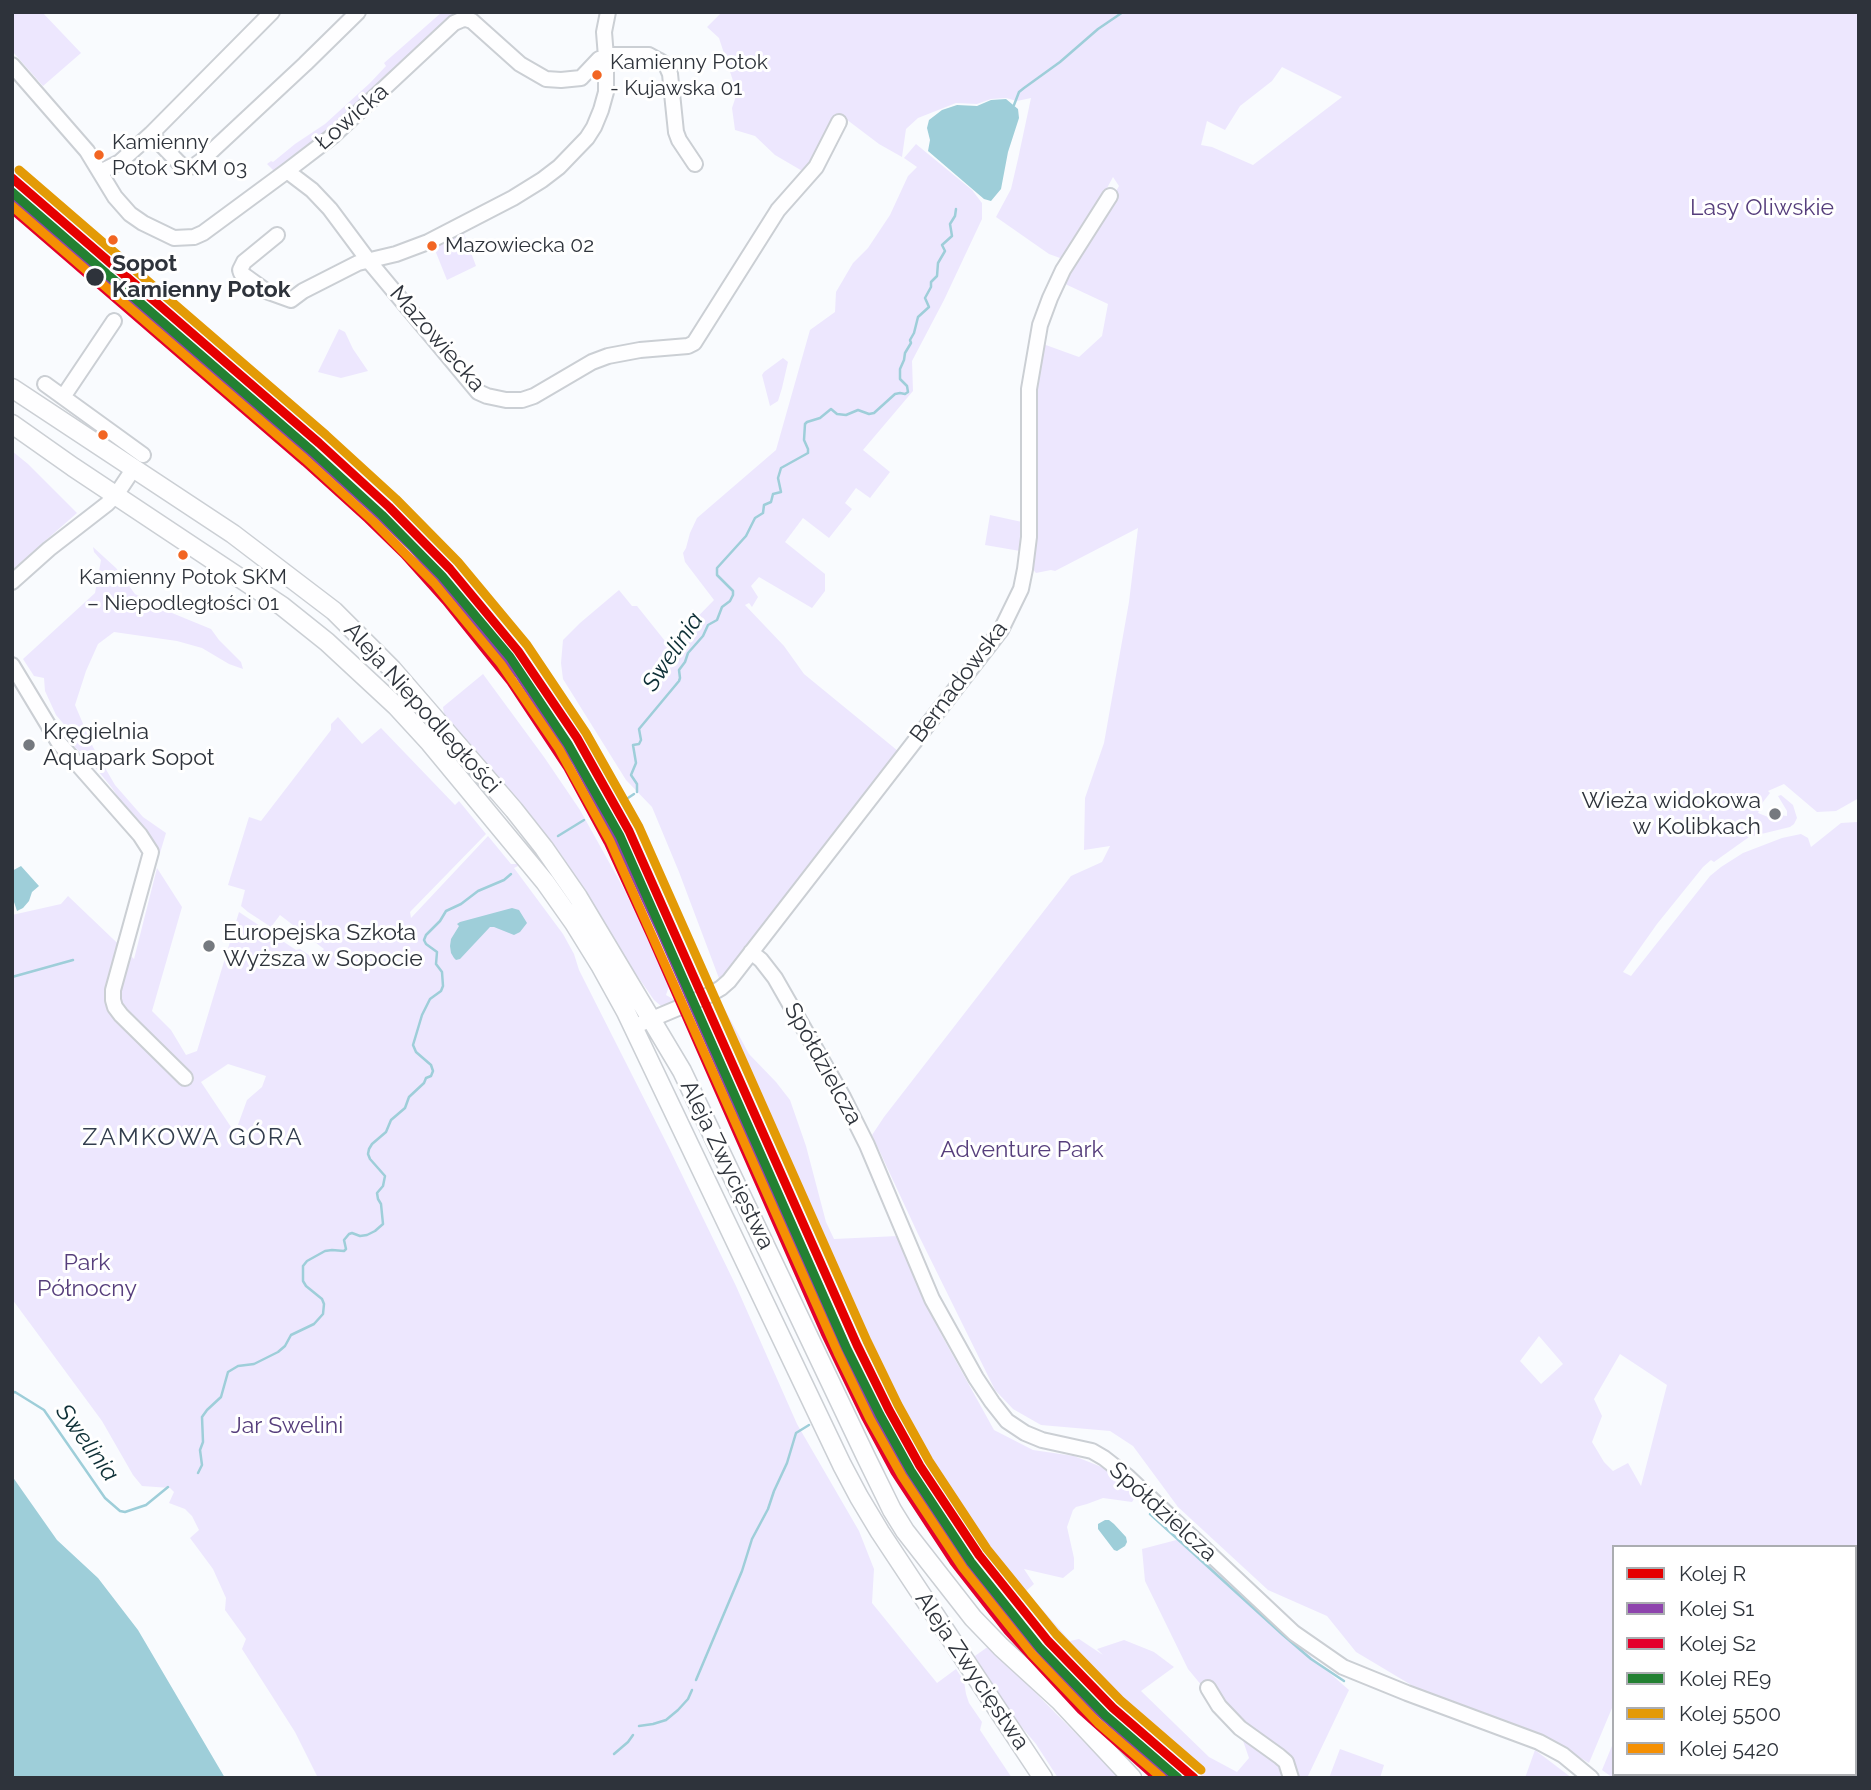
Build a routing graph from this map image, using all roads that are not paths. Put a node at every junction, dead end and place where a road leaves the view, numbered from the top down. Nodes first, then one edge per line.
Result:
1 (358, 12) edge
2 (608, 12) edge
3 (263, 15) edge
4 (606, 57) junction
5 (12, 65) edge
6 (839, 122) dead end
7 (151, 134) junction
8 (695, 164) dead end
9 (287, 171) junction
10 (100, 172) junction
11 (1110, 196) dead end
12 (277, 235) dead end
13 (368, 260) junction
14 (114, 321) dead end
15 (45, 384) dead end
16 (12, 388) edge
17 (63, 397) junction
18 (33, 402) junction
19 (14, 426) edge
20 (139, 462) junction
21 (116, 495) junction
22 (12, 582) edge
23 (12, 665) edge
24 (544, 848) joint
25 (528, 860) joint
26 (751, 952) junction
27 (652, 1020) junction
28 (633, 1027) junction
29 (185, 1078) dead end
30 (1208, 1688) dead end
31 (1043, 1778) edge
32 (1132, 1778) edge
33 (1291, 1778) edge
34 (1591, 1778) edge

1 - 7 street
2 - 4 street
3 - 7 street
4 - 8 street
4 - 9 street, Łowicka
4 - 13 street
5 - 10 street, Łowicka
6 - 13 street, Mazowiecka
7 - 10 street
9 - 10 street, Łowicka
9 - 13 street, Mazowiecka
11 - 26 street, Bernadowska
12 - 13 street
14 - 17 street
15 - 17 street
16 - 18 main road, Aleja Niepodległości
17 - 20 street
18 - 19 main road
18 - 20 main road, Aleja Niepodległości
19 - 21 main road, Aleja Niepodległości
20 - 21 street
20 - 24 main road, Aleja Niepodległości
21 - 22 street
21 - 25 main road, Aleja Niepodległości
23 - 29 street
24 - 27 main road, Aleja Zwycięstwa
25 - 28 main road, Aleja Zwycięstwa
26 - 27 street, Bernadowska
26 - 34 street, Spółdzielcza
27 - 28 street, Bernadowska
27 - 32 main road, Aleja Zwycięstwa
28 - 31 main road, Aleja Zwycięstwa
30 - 33 street

